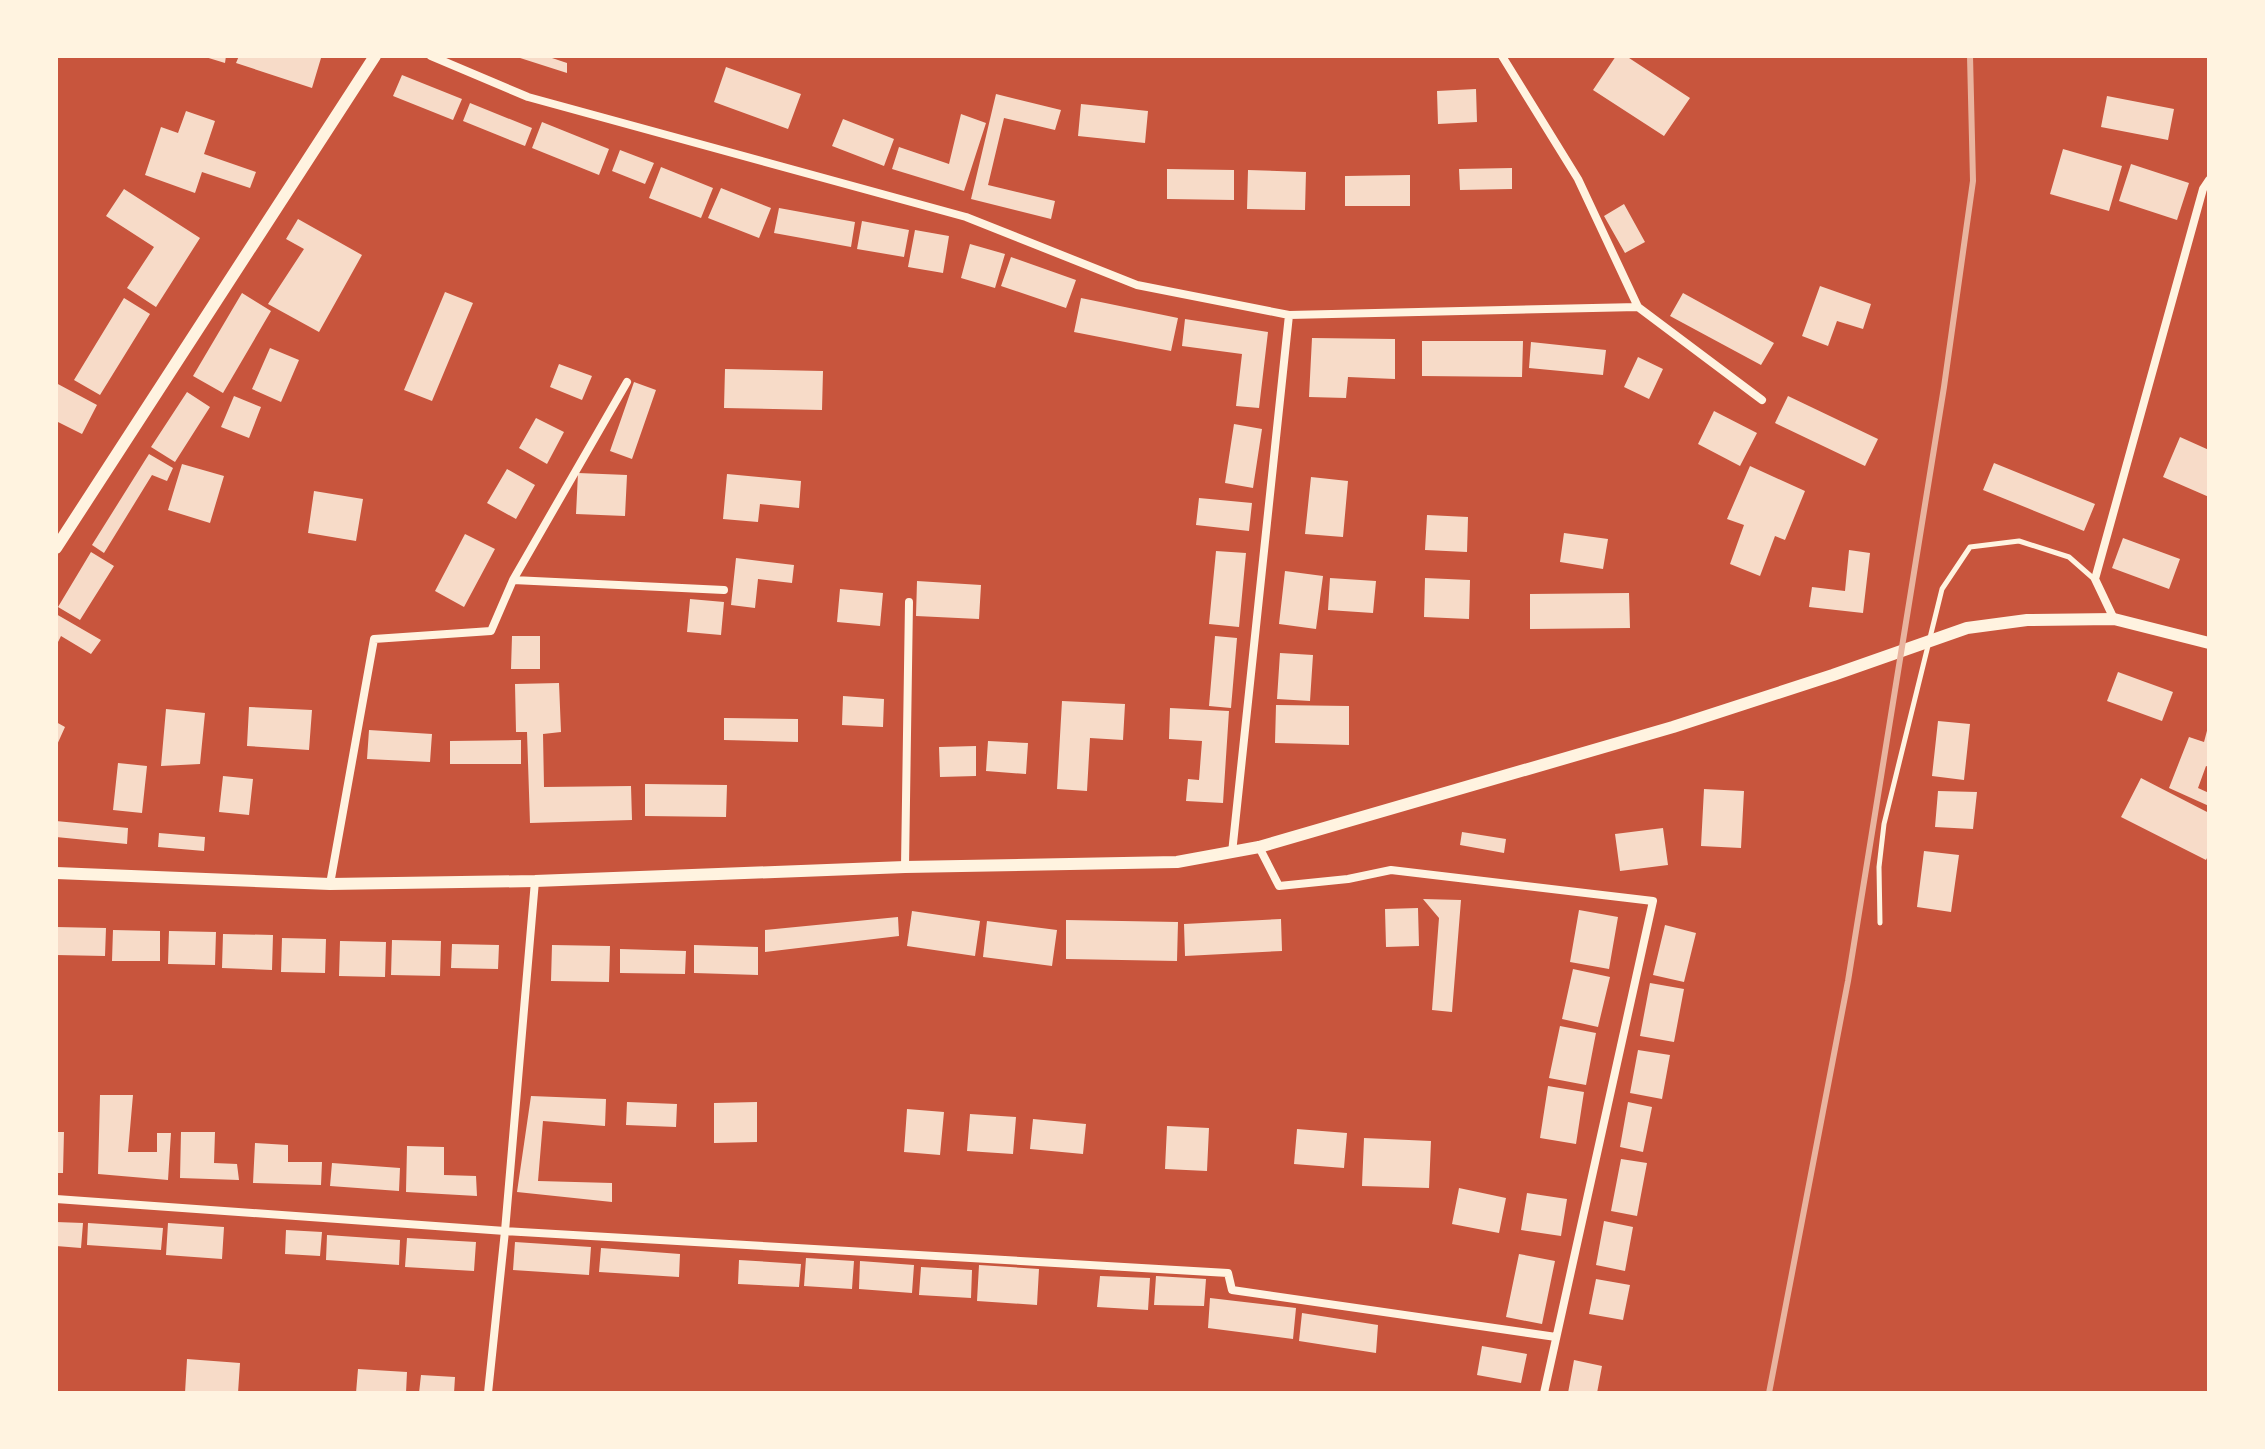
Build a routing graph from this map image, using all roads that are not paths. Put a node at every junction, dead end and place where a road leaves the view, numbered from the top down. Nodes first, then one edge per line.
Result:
1 (375, 56) edge
2 (431, 56) edge
3 (1502, 56) edge
4 (2209, 180) edge
5 (1638, 307) junction
6 (1289, 315) junction
7 (627, 382) dead end
8 (1762, 400) dead end
9 (56, 548) edge
10 (2095, 579) junction
11 (513, 580) junction
12 (724, 590) dead end
13 (909, 602) dead end
14 (2114, 619) junction
15 (2209, 643) edge
16 (1259, 847) junction
17 (1232, 853) junction
18 (905, 867) junction
19 (56, 873) edge
20 (535, 881) junction
21 (330, 884) junction
22 (1880, 923) dead end
23 (56, 1199) edge
24 (505, 1231) junction
25 (1556, 1337) junction
26 (488, 1393) edge
27 (1544, 1393) edge

1 - 9 street
2 - 6 street
3 - 5 street
4 - 10 street
5 - 6 street
5 - 8 street
6 - 17 street
7 - 11 street
10 - 14 street
10 - 22 lane
11 - 12 street
11 - 21 street
13 - 18 street
14 - 15 street
14 - 16 street
16 - 17 street
16 - 25 street
17 - 18 street
18 - 20 street
19 - 21 street
20 - 21 street
20 - 24 street
23 - 24 street
24 - 25 street
24 - 26 street
25 - 27 street

